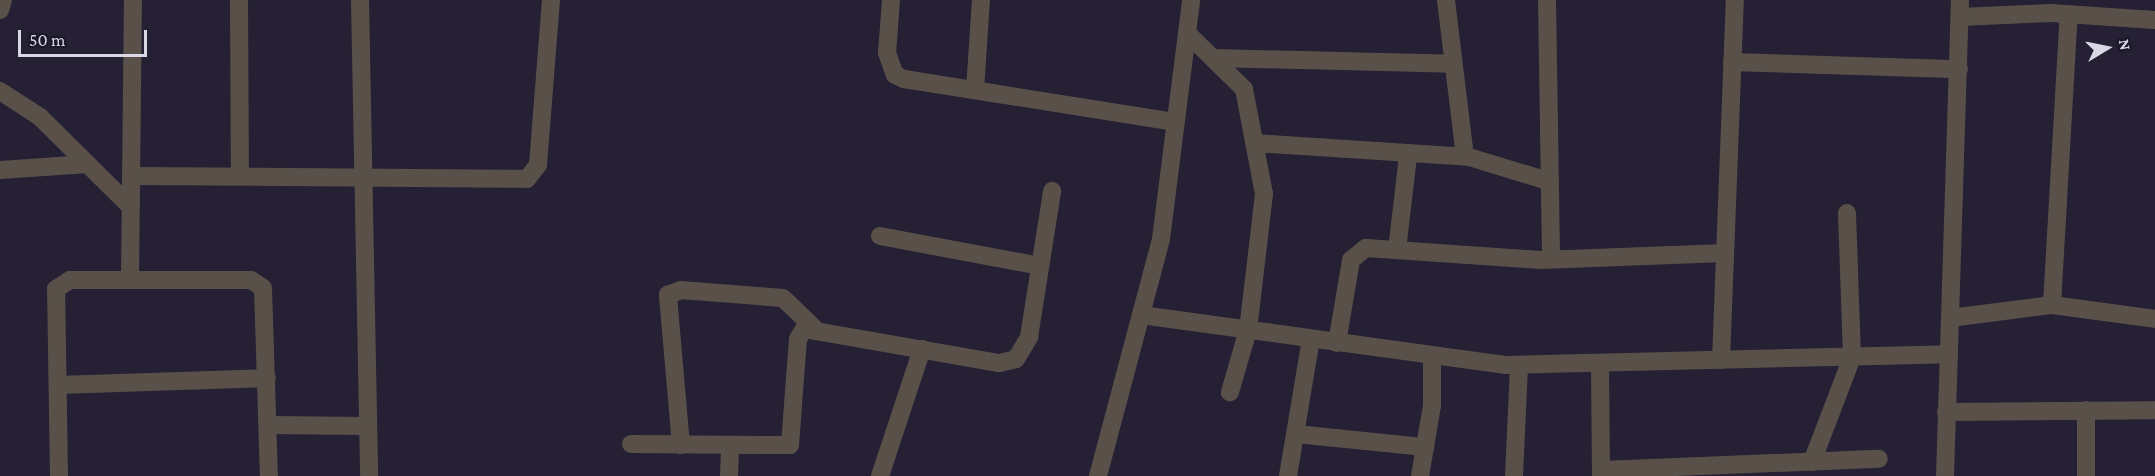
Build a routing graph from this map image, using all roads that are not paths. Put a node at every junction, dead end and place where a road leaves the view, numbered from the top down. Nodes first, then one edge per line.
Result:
1 (3, 0) edge
2 (133, 0) edge
3 (240, 0) edge
4 (360, 0) edge
5 (550, 0) edge
6 (891, 0) edge
7 (981, 0) edge
8 (1191, 0) edge
9 (1446, 0) edge
10 (1547, 0) edge
11 (1735, 0) edge
12 (1960, 9) edge
13 (0, 10) edge
14 (2069, 14) junction
15 (2155, 20) edge
16 (1187, 33) junction
17 (1214, 58) junction
18 (1732, 62) junction
19 (1453, 64) junction
20 (1959, 69) junction
21 (975, 90) junction
22 (0, 91) edge
23 (1176, 122) junction
24 (1254, 143) junction
25 (1408, 156) junction
26 (1465, 156) junction
27 (88, 164) junction
28 (0, 170) edge
29 (365, 174) junction
30 (240, 175) junction
31 (131, 176) junction
32 (1548, 181) junction
33 (1052, 191) dead end
34 (131, 207) junction
35 (1847, 213) dead end
36 (880, 236) dead end
37 (1397, 250) junction
38 (1725, 253) junction
39 (1551, 259) junction
40 (1040, 266) junction
41 (130, 280) junction
42 (2052, 305) junction
43 (1141, 315) junction
44 (1950, 318) junction
45 (2155, 319) edge
46 (814, 329) junction
47 (1248, 330) junction
48 (1311, 339) junction
49 (1337, 343) junction
50 (922, 348) junction
51 (1949, 354) junction
52 (1432, 355) junction
53 (1852, 357) junction
54 (1721, 360) junction
55 (1600, 363) junction
56 (1519, 365) junction
57 (267, 378) junction
58 (58, 385) junction
59 (1230, 392) dead end
60 (2086, 410) junction
61 (2155, 410) edge
62 (1946, 412) junction
63 (268, 425) junction
64 (368, 426) junction
65 (1296, 434) junction
66 (631, 444) dead end
67 (681, 445) junction
68 (730, 447) junction
69 (1425, 447) junction
70 (1879, 459) dead end
71 (1812, 462) junction
72 (1601, 473) edge
73 (59, 476) edge
74 (269, 476) edge
75 (369, 476) edge
76 (729, 476) edge
77 (880, 476) edge
78 (1098, 476) edge
79 (1288, 476) edge
80 (1420, 476) edge
81 (1514, 476) edge
82 (1944, 476) edge
83 (2086, 476) edge

1 - 13 street
2 - 31 street
3 - 30 street
4 - 29 street
5 - 29 street
6 - 21 street
7 - 21 street
8 - 16 street
9 - 19 street
10 - 32 street
11 - 18 street
12 - 14 street
12 - 20 street
14 - 15 street
14 - 42 street
16 - 17 street
16 - 23 street
17 - 19 street
17 - 24 street
18 - 20 street
18 - 38 street
19 - 26 street
20 - 44 street
21 - 23 street
22 - 27 street
23 - 43 street
24 - 25 street
24 - 47 street
25 - 26 street
25 - 37 street
26 - 32 street
27 - 28 street
27 - 34 street
29 - 30 street
29 - 64 street
30 - 31 street
31 - 34 street
32 - 39 street
33 - 40 street
34 - 41 street
35 - 53 street
36 - 40 street
37 - 39 street
37 - 49 street
38 - 39 street
38 - 54 street
40 - 50 street
41 - 57 street
41 - 58 street
42 - 44 street
42 - 45 street
43 - 47 street
43 - 78 street
44 - 51 street
46 - 50 street
46 - 67 street
46 - 68 street
47 - 48 street
47 - 59 street
48 - 49 street
48 - 65 street
49 - 52 street
50 - 77 street
51 - 53 street
51 - 62 street
52 - 56 street
52 - 69 street
53 - 54 street
53 - 71 street
54 - 55 street
55 - 56 street
55 - 72 street
56 - 81 street
57 - 58 street
57 - 63 street
58 - 73 street
60 - 61 street
60 - 62 street
60 - 83 street
62 - 82 street
63 - 64 street
63 - 74 street
64 - 75 street
65 - 69 street
65 - 79 street
66 - 67 street
67 - 68 street
68 - 76 street
69 - 80 street
70 - 71 street
71 - 72 street

